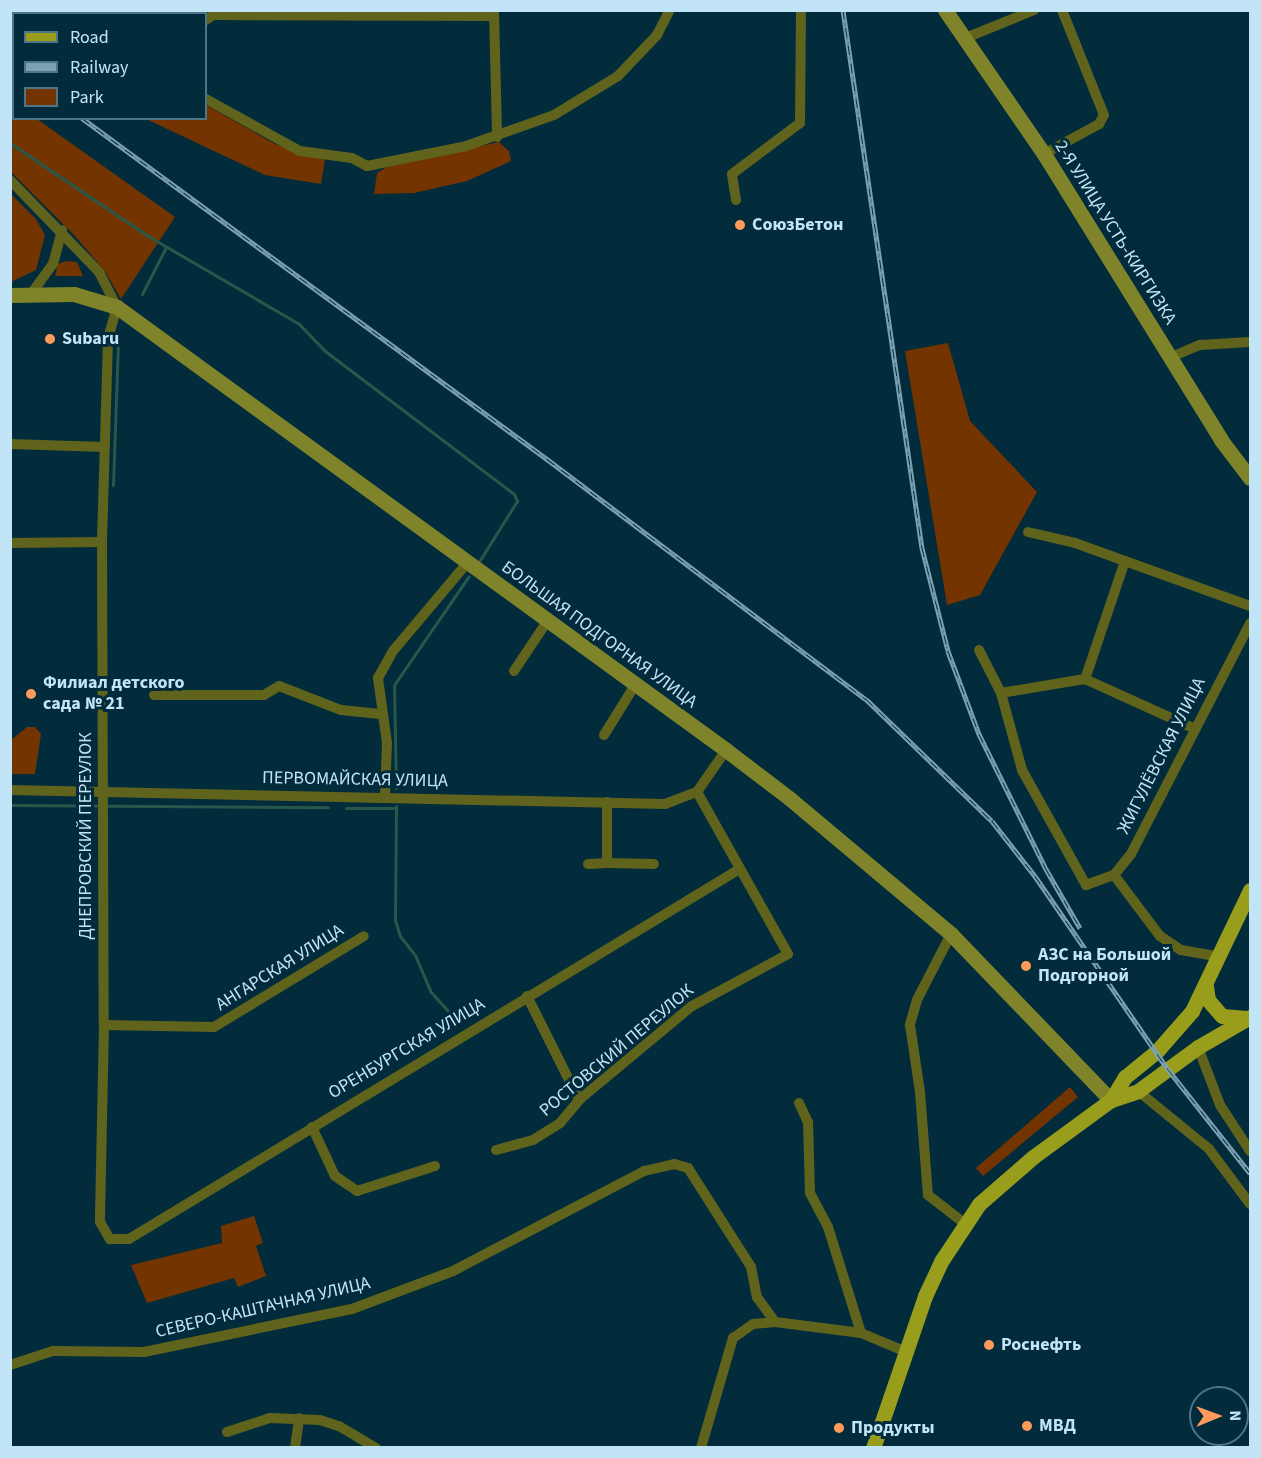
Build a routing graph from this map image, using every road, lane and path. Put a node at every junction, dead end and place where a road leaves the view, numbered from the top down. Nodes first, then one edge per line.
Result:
1 (670, 10) edge
2 (801, 10) edge
3 (945, 10) edge
4 (1034, 10) edge
5 (1062, 10) edge
6 (494, 13) edge
7 (207, 19) edge
8 (963, 39) junction
9 (207, 100) edge
10 (498, 137) junction
11 (1044, 154) junction
12 (10, 180) edge
13 (736, 200) dead end
14 (62, 230) junction
15 (31, 294) junction
16 (10, 295) edge
17 (117, 307) junction
18 (1251, 342) edge
19 (1169, 357) junction
20 (10, 444) edge
21 (105, 447) junction
22 (1251, 478) edge
23 (1028, 532) dead end
24 (102, 542) junction
25 (10, 543) edge
26 (1125, 561) junction
27 (467, 563) junction
28 (1251, 606) edge
29 (546, 622) junction
30 (1251, 622) edge
31 (979, 650) dead end
32 (514, 671) dead end
33 (1085, 679) junction
34 (635, 685) junction
35 (1001, 693) junction
36 (154, 695) dead end
37 (380, 714) junction
38 (1194, 728) junction
39 (604, 735) dead end
40 (726, 750) junction
41 (10, 790) edge
42 (697, 792) junction
43 (102, 794) junction
44 (385, 796) junction
45 (606, 802) junction
46 (607, 863) junction
47 (588, 864) dead end
48 (654, 864) dead end
49 (738, 870) junction
50 (1114, 875) junction
51 (1251, 890) edge
52 (951, 934) junction
53 (364, 936) dead end
54 (1219, 957) junction
55 (1206, 986) junction
56 (527, 996) junction
57 (1251, 1017) edge
58 (104, 1025) junction
59 (1198, 1047) junction
60 (1138, 1091) junction
61 (579, 1100) junction
62 (1112, 1100) junction
63 (799, 1103) dead end
64 (312, 1127) junction
65 (496, 1150) dead end
66 (1251, 1151) edge
67 (435, 1166) dead end
68 (1251, 1204) edge
69 (100, 1222) joint
70 (964, 1223) junction
71 (775, 1322) junction
72 (861, 1333) junction
73 (904, 1351) junction
74 (10, 1365) edge
75 (299, 1418) junction
76 (227, 1432) dead end
77 (295, 1448) edge
78 (376, 1448) edge
79 (701, 1448) edge
80 (873, 1448) edge

1 - 10 street
2 - 13 street
3 - 8 main road, 2-Я УЛИЦА УСТЬ-КИРГИЗКА
4 - 8 street
5 - 11 street
6 - 7 street
6 - 10 street
8 - 11 main road, 2-Я УЛИЦА УСТЬ-КИРГИЗКА
9 - 10 street
11 - 19 main road, 2-Я УЛИЦА УСТЬ-КИРГИЗКА
12 - 14 street
14 - 15 street
14 - 17 street
15 - 16 main road, БОЛЬШАЯ ПОДГОРНАЯ УЛИЦА
15 - 17 main road, БОЛЬШАЯ ПОДГОРНАЯ УЛИЦА
17 - 21 street, ДНЕПРОВСКИЙ ПЕРЕУЛОК
17 - 27 main road, БОЛЬШАЯ ПОДГОРНАЯ УЛИЦА
18 - 19 street
19 - 22 main road, 2-Я УЛИЦА УСТЬ-КИРГИЗКА
20 - 21 street
21 - 24 street, ДНЕПРОВСКИЙ ПЕРЕУЛОК
23 - 26 street
24 - 25 street
24 - 43 street, ДНЕПРОВСКИЙ ПЕРЕУЛОК
26 - 28 street
26 - 33 street
27 - 29 main road, БОЛЬШАЯ ПОДГОРНАЯ УЛИЦА
27 - 37 street
29 - 32 street
29 - 34 main road, БОЛЬШАЯ ПОДГОРНАЯ УЛИЦА
30 - 38 street, ЖИГУЛЁВСКАЯ УЛИЦА
31 - 35 street
33 - 35 street
33 - 38 street
34 - 39 street
34 - 40 main road, БОЛЬШАЯ ПОДГОРНАЯ УЛИЦА
35 - 50 street
36 - 37 street
37 - 44 street
38 - 50 street, ЖИГУЛЁВСКАЯ УЛИЦА
40 - 42 street
40 - 52 main road, БОЛЬШАЯ ПОДГОРНАЯ УЛИЦА
41 - 43 street, ПЕРВОМАЙСКАЯ УЛИЦА
42 - 45 street, ПЕРВОМАЙСКАЯ УЛИЦА
42 - 49 street
43 - 44 street, ПЕРВОМАЙСКАЯ УЛИЦА
43 - 58 street, ДНЕПРОВСКИЙ ПЕРЕУЛОК
44 - 45 street, ПЕРВОМАЙСКАЯ УЛИЦА
45 - 46 street
46 - 47 street
46 - 48 street
49 - 56 street, ОРЕНБУРГСКАЯ УЛИЦА
49 - 61 street, РОСТОВСКИЙ ПЕРЕУЛОК
50 - 54 street
51 - 54 main road
52 - 62 main road, БОЛЬШАЯ ПОДГОРНАЯ УЛИЦА
52 - 70 street
53 - 58 street, АНГАРСКАЯ УЛИЦА
54 - 55 main road
55 - 57 main road
55 - 62 main road
56 - 61 street
56 - 64 street, ОРЕНБУРГСКАЯ УЛИЦА
57 - 59 main road
58 - 69 street, ДНЕПРОВСКИЙ ПЕРЕУЛОК
59 - 60 main road
59 - 66 street
60 - 62 main road
60 - 68 street
61 - 65 street, РОСТОВСКИЙ ПЕРЕУЛОК
62 - 70 main road
63 - 72 street
64 - 67 street
64 - 69 street, ОРЕНБУРГСКАЯ УЛИЦА
70 - 73 main road
71 - 72 street
71 - 74 street, СЕВЕРО-КАШТАЧНАЯ УЛИЦА
71 - 79 street
72 - 73 street
73 - 80 main road
75 - 76 street
75 - 77 street
75 - 78 street

